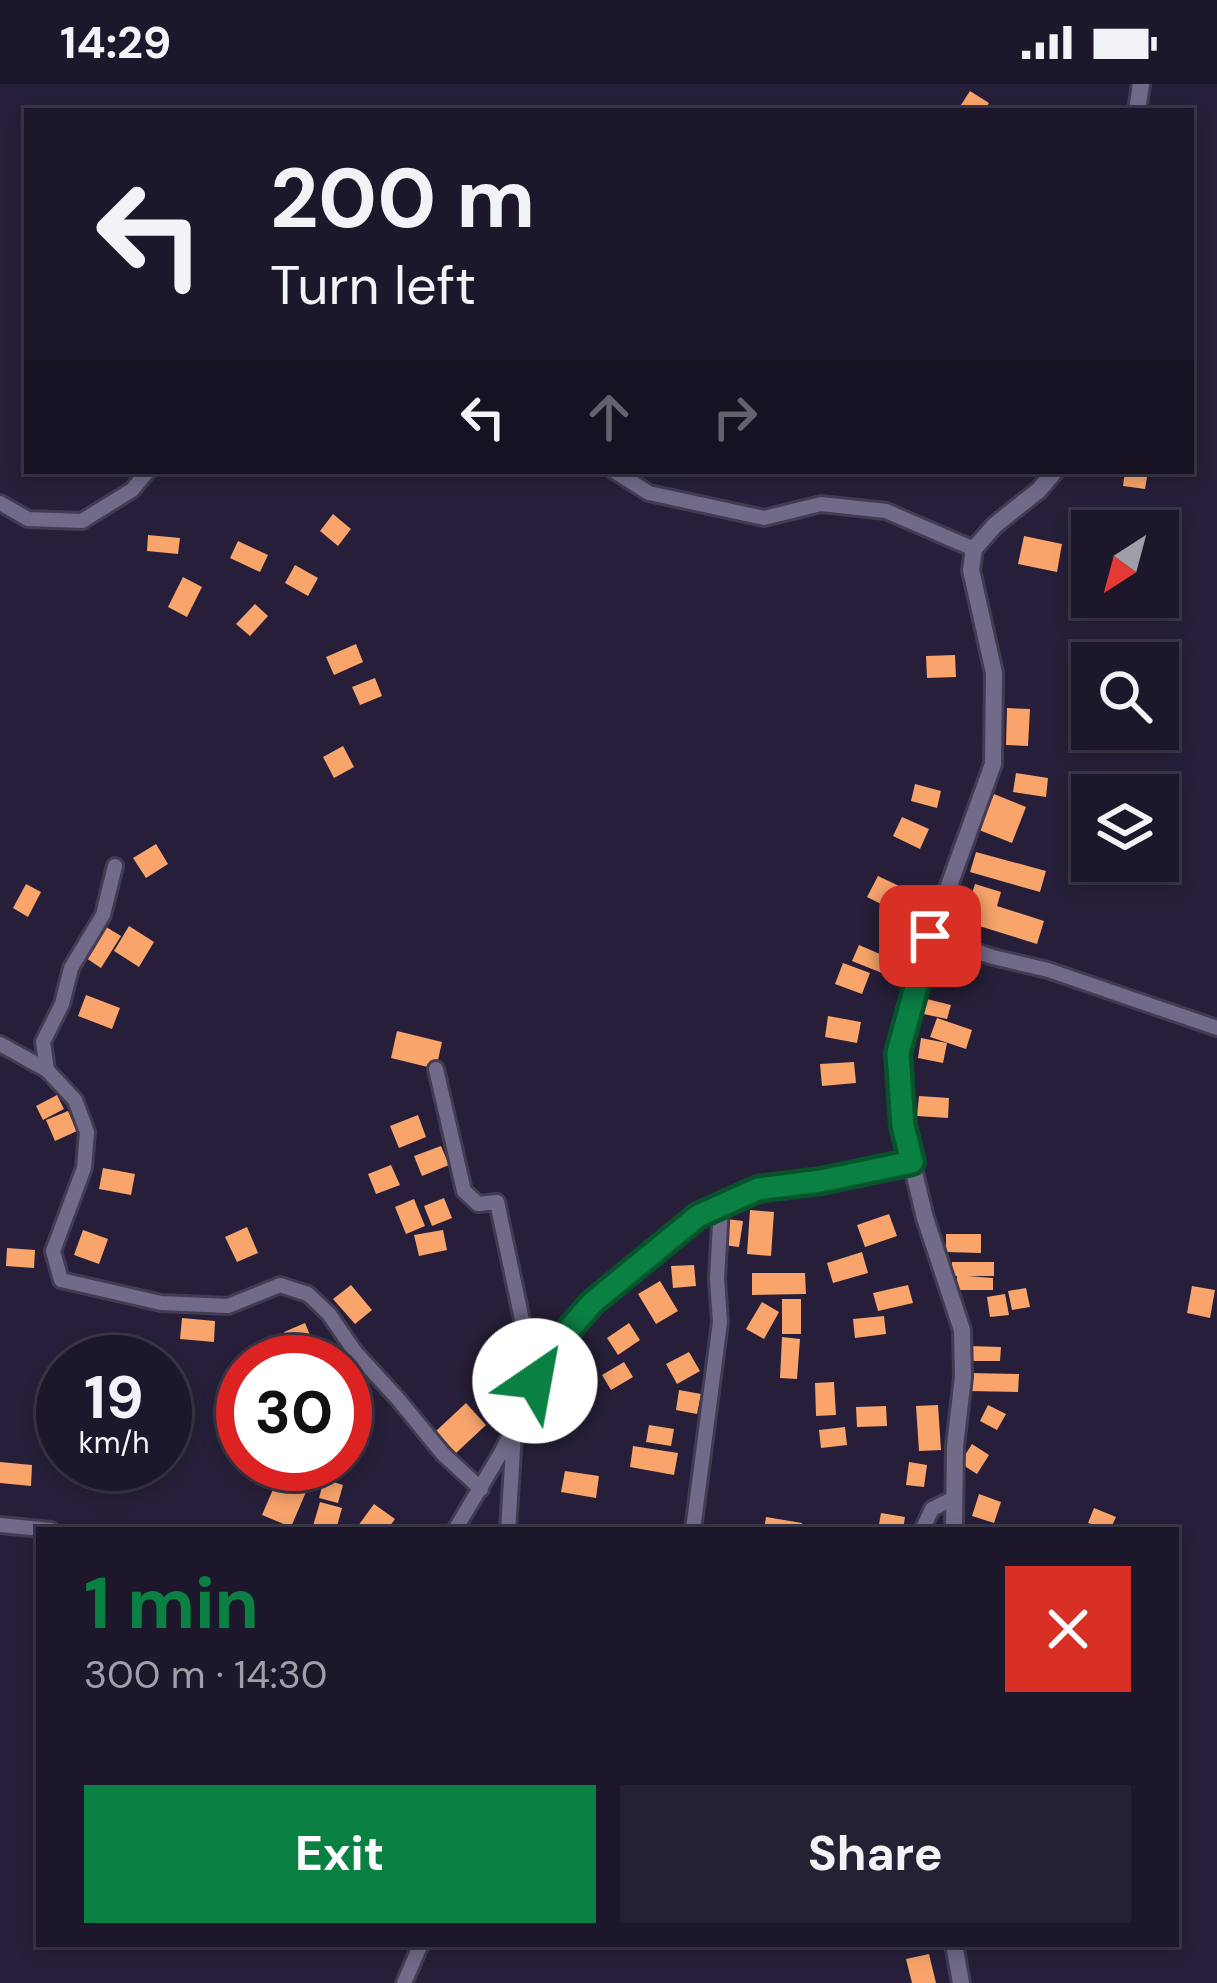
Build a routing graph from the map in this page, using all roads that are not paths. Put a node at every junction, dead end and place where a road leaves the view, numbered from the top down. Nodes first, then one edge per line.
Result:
1 (145, 474) edge
2 (619, 474) edge
3 (1052, 474) edge
4 (0, 503) edge
5 (974, 549) junction
6 (115, 866) dead end
7 (930, 936) junction
8 (1217, 1028) edge
9 (0, 1044) edge
10 (46, 1070) junction
11 (436, 1070) dead end
12 (912, 1162) junction
13 (721, 1206) junction
14 (535, 1381) junction
15 (515, 1423) junction
16 (481, 1489) junction
17 (952, 1499) junction
18 (0, 1525) edge
19 (457, 1527) edge
20 (508, 1527) edge
21 (693, 1527) edge
22 (923, 1527) edge
23 (954, 1527) edge
24 (36, 1529) edge
25 (420, 1947) edge
26 (955, 1947) edge
27 (404, 1983) edge
28 (961, 1983) edge

1 - 4 street
2 - 5 street
3 - 5 street
5 - 7 street
6 - 10 street
7 - 8 street
7 - 12 street
9 - 10 street
10 - 16 street
11 - 14 street
12 - 13 street
12 - 17 street
13 - 14 street
13 - 21 street
14 - 15 street
15 - 16 street
15 - 20 street
16 - 19 street
17 - 22 street
17 - 23 street
18 - 24 street
25 - 27 street
26 - 28 street

